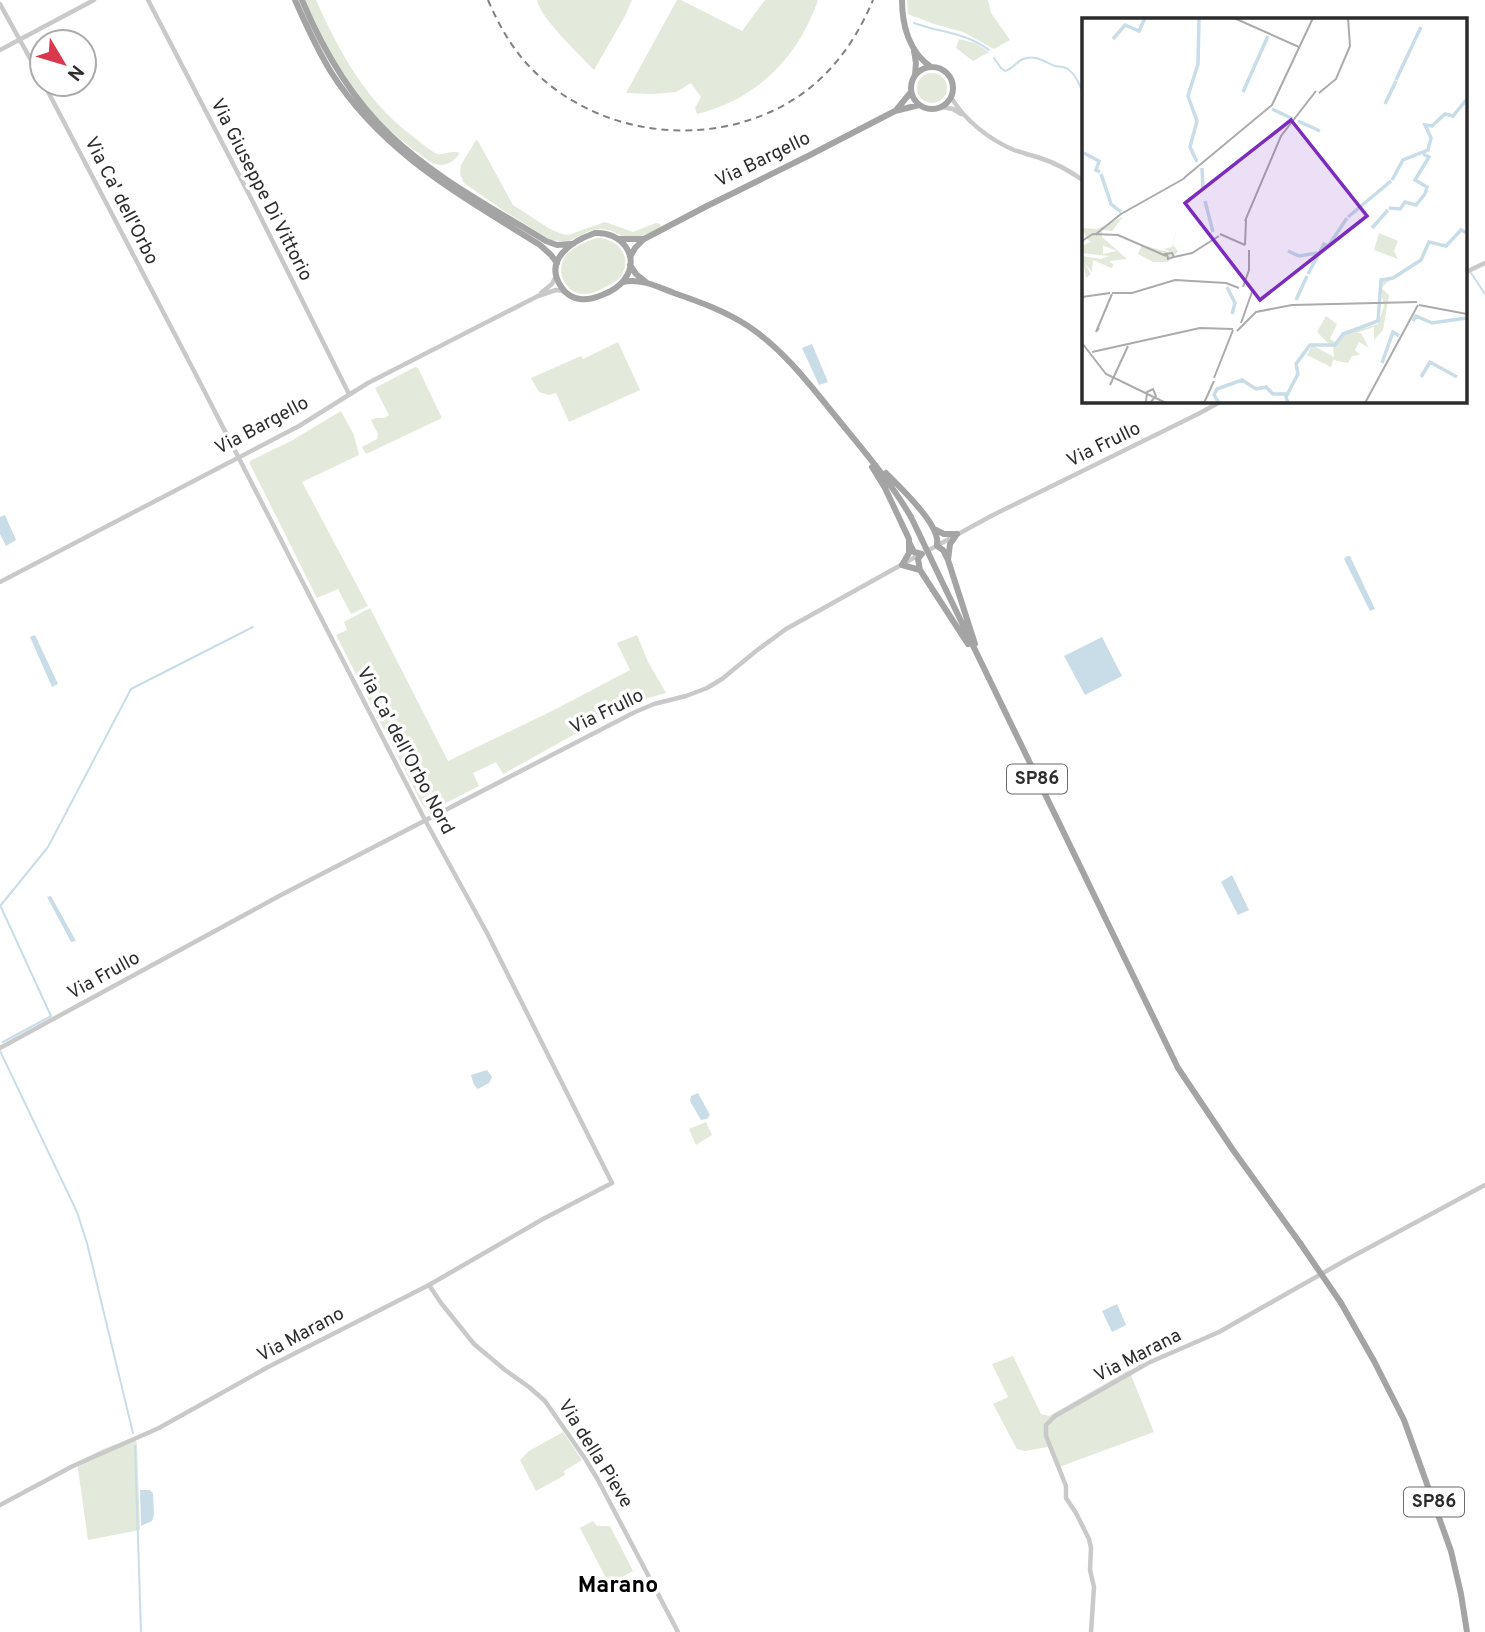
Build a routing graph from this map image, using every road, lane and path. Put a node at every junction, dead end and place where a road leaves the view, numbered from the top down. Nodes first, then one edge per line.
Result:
1 (94, 0) edge
2 (148, 0) edge
3 (295, 0) edge
4 (302, 0) edge
5 (902, 0) edge
6 (0, 4) edge
7 (20, 39) junction
8 (0, 50) edge
9 (914, 50) junction
10 (28, 54) edge
11 (931, 67) junction
12 (915, 76) junction
13 (911, 92) junction
14 (951, 97) junction
15 (51, 98) edge
16 (919, 105) junction
17 (942, 107) junction
18 (895, 111) junction
19 (968, 118) junction
20 (1082, 180) edge
21 (619, 239) junction
22 (644, 239) junction
23 (571, 244) junction
24 (630, 261) junction
25 (557, 263) junction
26 (1485, 263) edge
27 (1468, 271) edge
28 (556, 274) junction
29 (623, 282) junction
30 (648, 283) junction
31 (565, 291) junction
32 (538, 296) junction
33 (173, 331) joint
34 (349, 394) junction
35 (1220, 402) edge
36 (854, 439) junction
37 (238, 457) junction
38 (934, 529) junction
39 (957, 534) junction
40 (910, 544) junction
41 (937, 546) junction
42 (922, 554) junction
43 (948, 560) junction
44 (902, 565) junction
45 (920, 570) junction
46 (0, 582) edge
47 (979, 660) junction
48 (425, 820) junction
49 (0, 1048) edge
50 (612, 1183) joint
51 (1485, 1185) edge
52 (429, 1285) junction
53 (0, 1505) edge
54 (678, 1632) edge
55 (1091, 1632) edge
56 (1467, 1632) edge

1 - 7 street
2 - 34 street, Via Giuseppe Di Vittorio
3 - 25 main road
4 - 23 main road
5 - 9 main road
6 - 7 street, Via Ca' dell'Orbo
7 - 8 street
7 - 10 street, Via Ca' dell'Orbo
9 - 11 main road
9 - 12 main road
11 - 12 main road
11 - 14 main road
12 - 13 main road
13 - 16 main road
13 - 18 main road
14 - 17 main road
14 - 19 street
15 - 33 street, Via Ca' dell'Orbo
16 - 17 main road
16 - 18 main road
17 - 19 street
18 - 22 main road, Via Bargello
19 - 20 street
21 - 22 main road, Via Bargello
21 - 23 main road
21 - 24 main road
22 - 24 main road, Via Bargello
23 - 25 main road
24 - 29 main road
24 - 30 main road, SP86
25 - 28 main road
26 - 27 street
28 - 31 main road
28 - 32 street, Via Bargello
29 - 30 main road, SP86
29 - 31 main road
30 - 36 main road, SP86
31 - 32 street, Via Bargello
32 - 34 street, Via Bargello
33 - 37 street, Via Ca' dell'Orbo Nord
34 - 37 street, Via Bargello
35 - 39 street, Via Frullo
36 - 38 main road
36 - 40 main road
36 - 47 main road, SP86, bridge
37 - 46 street, Via Bargello
37 - 48 street, Via Ca' dell'Orbo Nord
38 - 39 main road
38 - 41 main road
39 - 41 street, Via Frullo
39 - 43 main road
40 - 42 main road
40 - 44 main road
41 - 42 street, Via Frullo
41 - 43 main road
42 - 44 street, Via Frullo
42 - 45 main road
43 - 47 main road
44 - 45 main road
44 - 48 street, Via Frullo
45 - 47 main road
47 - 56 main road, SP86, bridge
48 - 49 street, Via Frullo
48 - 50 street, Via Ca' dell'Orbo Nord
50 - 52 street, Via Marano
51 - 55 street, Via Marana
52 - 53 street, Via Marano
52 - 54 street, Via della Pieve

